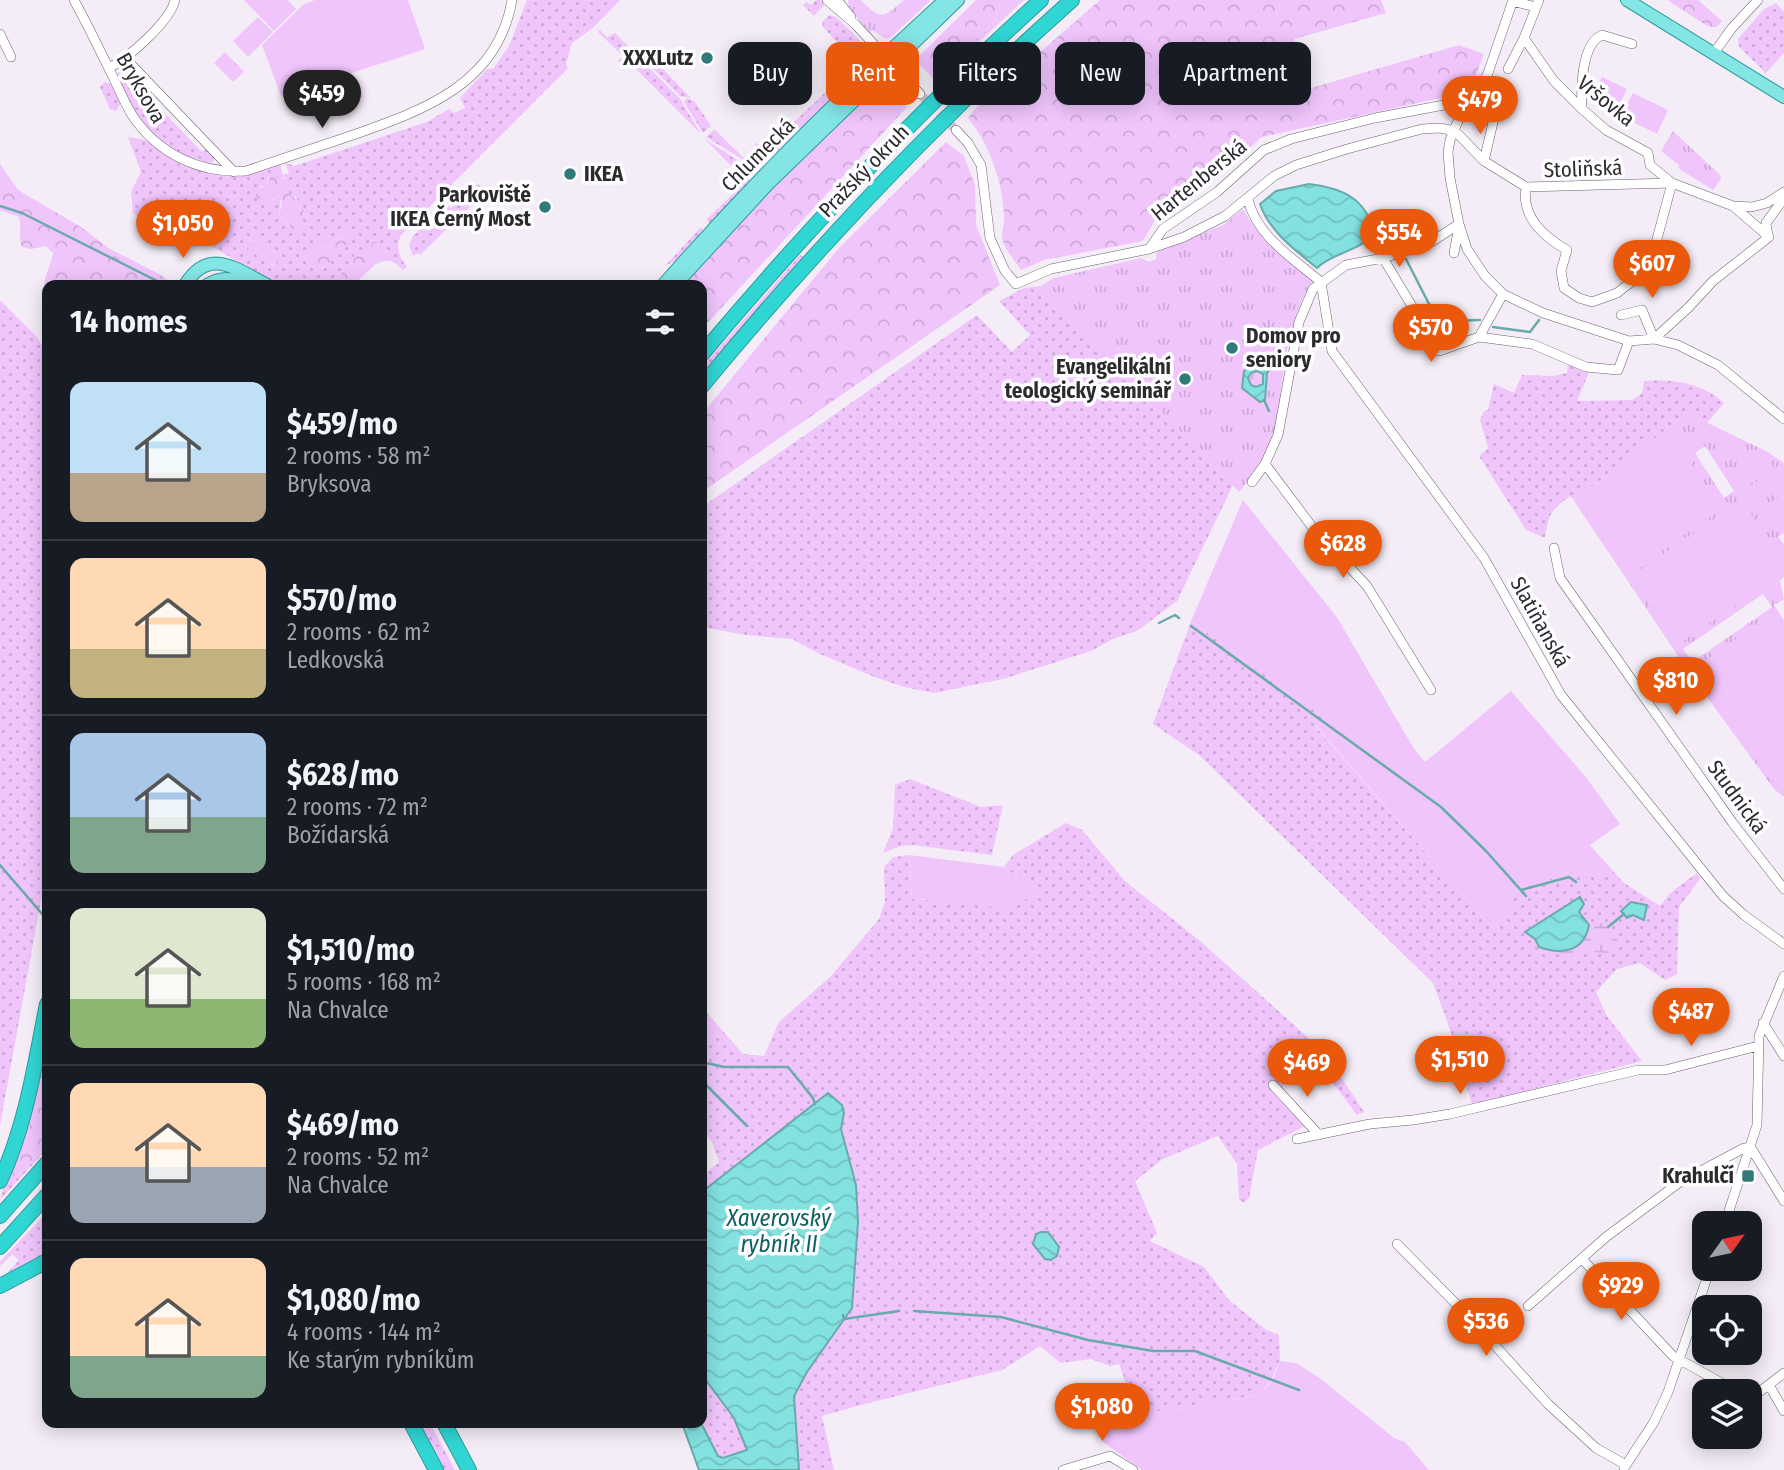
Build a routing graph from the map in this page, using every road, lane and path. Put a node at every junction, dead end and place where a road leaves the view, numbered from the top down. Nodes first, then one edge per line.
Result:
1 (74, 0) edge
2 (175, 0) edge
3 (512, 0) edge
4 (827, 0) edge
5 (837, 0) edge
6 (944, 0) edge
7 (958, 0) edge
8 (1041, 0) edge
9 (1072, 0) edge
10 (1627, 0) edge
11 (1758, 0) edge
12 (1513, 1) edge
13 (1537, 4) edge
14 (855, 24) junction
15 (0, 34) edge
16 (1524, 38) junction
17 (872, 42) edge
18 (905, 42) edge
19 (909, 42) edge
20 (1632, 44) dead end
21 (1714, 53) junction
22 (11, 57) dead end
23 (126, 59) junction
24 (109, 68) junction
25 (1508, 69) dead end
26 (1784, 97) edge
27 (1459, 102) junction
28 (841, 105) edge
29 (844, 105) edge
30 (1582, 108) junction
31 (1494, 118) dead end
32 (956, 130) tunnel mouth
33 (1455, 131) junction
34 (1484, 162) junction
35 (234, 172) junction
36 (1672, 183) junction
37 (1526, 187) junction
38 (1783, 193) edge
39 (1248, 199) junction
40 (1733, 206) junction
41 (1459, 224) junction
42 (1769, 237) junction
43 (1149, 249) junction
44 (1454, 253) dead end
45 (1383, 258) junction
46 (189, 280) edge
47 (217, 280) edge
48 (234, 280) edge
49 (257, 280) edge
50 (667, 280) edge
51 (680, 280) edge
52 (1321, 282) junction
53 (1503, 294) junction
54 (1621, 315) dead end
55 (725, 326) junction
56 (1479, 337) junction
57 (1654, 339) junction
58 (1629, 341) junction
59 (707, 343) edge
60 (707, 348) edge
61 (707, 380) edge
62 (1784, 419) edge
63 (1265, 464) junction
64 (1252, 482) dead end
65 (1555, 548) dead end
66 (1431, 690) dead end
67 (1784, 889) edge
68 (1784, 944) edge
69 (1784, 976) edge
70 (1763, 1023) junction
71 (42, 1028) edge
72 (1758, 1046) junction
73 (1784, 1056) edge
74 (1273, 1085) dead end
75 (1319, 1135) junction
76 (1297, 1139) dead end
77 (1751, 1148) junction
78 (42, 1169) edge
79 (0, 1181) edge
80 (42, 1201) edge
81 (1784, 1201) edge
82 (1730, 1211) edge
83 (0, 1216) edge
84 (1397, 1244) dead end
85 (0, 1247) edge
86 (1582, 1259) junction
87 (42, 1264) edge
88 (1706, 1281) edge
89 (0, 1286) edge
90 (1528, 1306) dead end
91 (1680, 1361) junction
92 (1784, 1373) edge
93 (1714, 1379) edge
94 (1769, 1385) junction
95 (1762, 1390) edge
96 (1784, 1411) edge
97 (413, 1428) edge
98 (445, 1428) edge
99 (466, 1465) edge
100 (1624, 1468) edge
101 (436, 1470) edge
102 (1063, 1470) edge
103 (1133, 1470) edge

1 - 24 street, Bryksova
2 - 23 street
3 - 35 street, Bryksova
4 - 14 street
5 - 14 street
6 - 18 main road, Chlumecká
7 - 19 main road, Chlumecká
8 - 55 highway, Pražský okruh
9 - 61 highway, Pražský okruh
10 - 21 main road
11 - 21 street
12 - 13 street
12 - 27 street, Hartenberská
13 - 16 street
14 - 17 street
15 - 22 street
16 - 25 street
16 - 30 street, Vršovka
20 - 30 street
21 - 26 main road
23 - 24 street
23 - 35 street
24 - 35 street, Bryksova
27 - 33 street
27 - 43 street, Hartenberská
28 - 50 main road, Chlumecká
29 - 51 main road, Chlumecká
30 - 36 street, Vršovka
31 - 34 street
32 - 43 street, Hartenberská
33 - 34 street, Stoliňská
33 - 39 street
33 - 41 street
34 - 37 street, Stoliňská
36 - 37 street, Stoliňská
36 - 37 street
36 - 40 street, Stoliňská
38 - 40 street, Stoliňská
38 - 42 street, Stoliňská
39 - 43 street
39 - 52 street
40 - 42 street
41 - 44 street
41 - 45 street
41 - 53 street
42 - 57 street
45 - 52 street
45 - 56 street
46 - 49 main road
47 - 48 main road
52 - 63 street
52 - 68 street, Slatiňanská
53 - 56 street
53 - 58 street
54 - 57 street
55 - 59 highway
55 - 60 highway, Pražský okruh
56 - 58 street
57 - 58 street
57 - 62 street
63 - 64 street
63 - 66 street
65 - 67 street, Studnická
69 - 70 street
70 - 72 street
70 - 73 street
71 - 79 highway
72 - 75 street
72 - 77 street
74 - 75 street
75 - 76 street
77 - 81 street
77 - 82 street
77 - 86 street
78 - 83 highway
80 - 85 highway
84 - 100 street
86 - 90 street
86 - 91 street
87 - 89 highway
88 - 91 street
91 - 93 street
91 - 100 street
92 - 94 street
94 - 95 street
94 - 96 street
97 - 101 highway
98 - 99 highway
102 - 103 street

